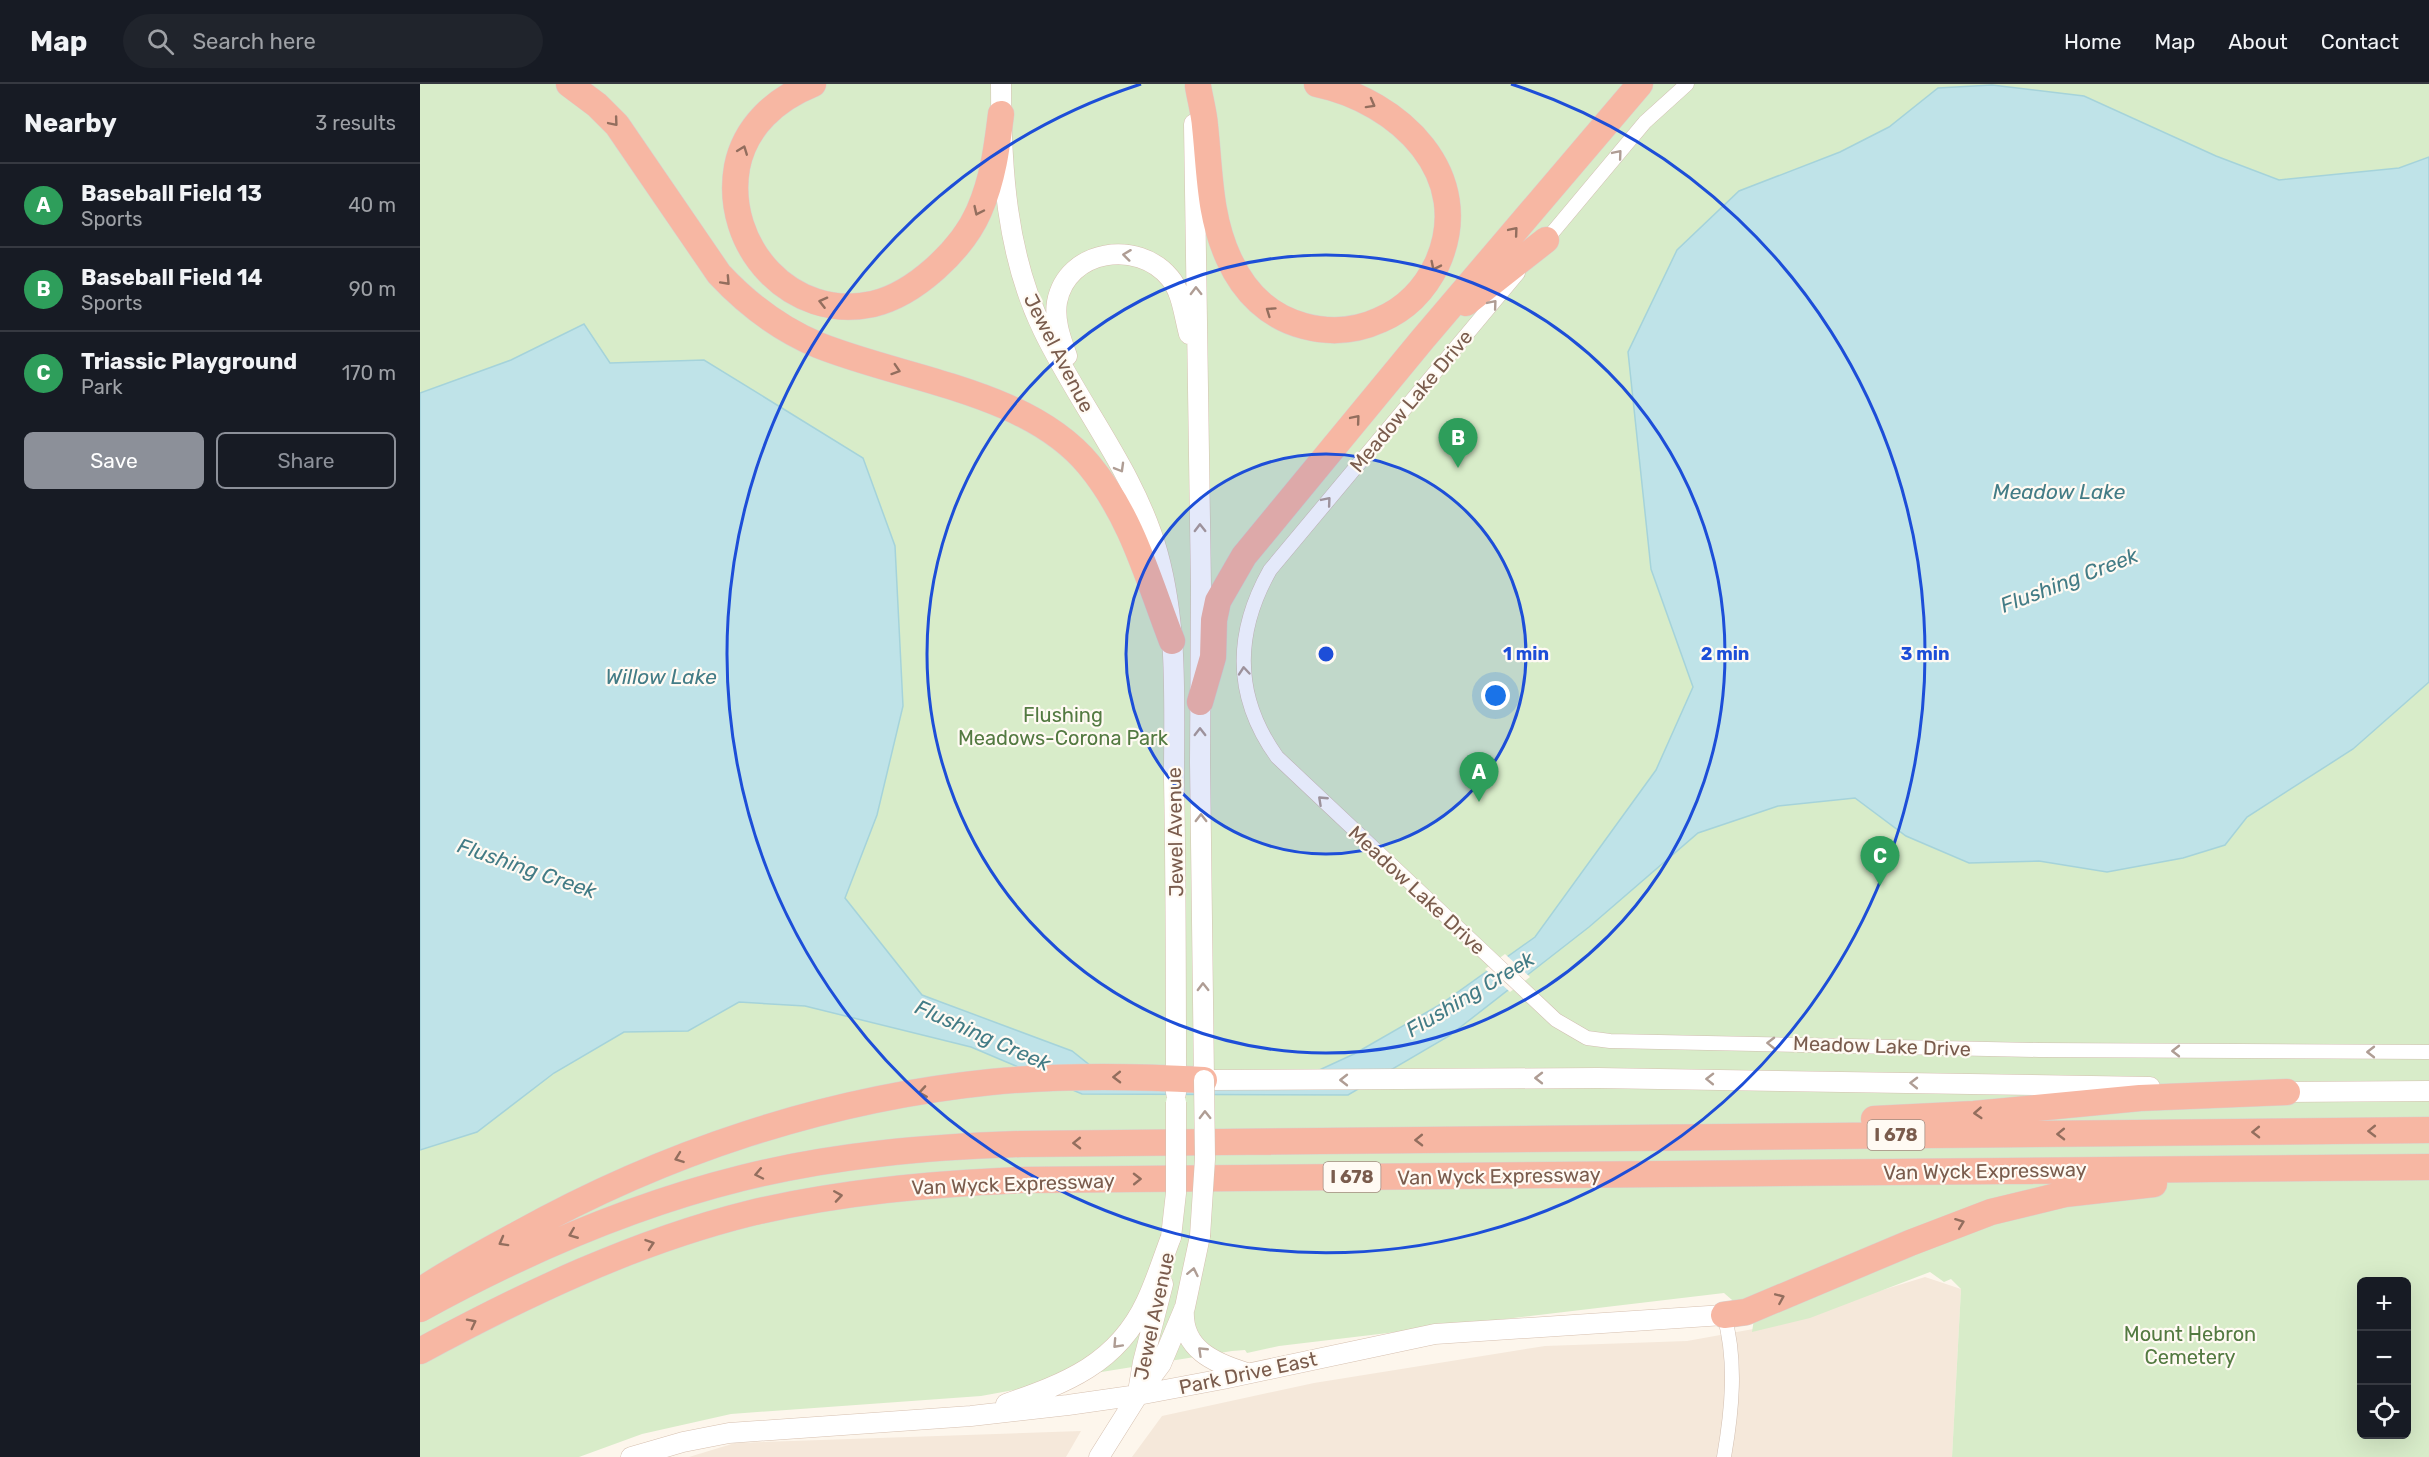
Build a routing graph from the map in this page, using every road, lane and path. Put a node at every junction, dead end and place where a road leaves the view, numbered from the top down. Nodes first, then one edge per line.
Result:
1 (569, 84) edge
2 (813, 84) edge
3 (1001, 84) edge
4 (1317, 84) edge
5 (1641, 84) edge
6 (1687, 84) edge
7 (1198, 85) edge
8 (1001, 114) junction
9 (1546, 240) junction
10 (1422, 340) junction
11 (1197, 366) junction
12 (1081, 400) junction
13 (1173, 641) junction
14 (1200, 702) junction
15 (2429, 1052) edge
16 (1176, 1078) junction
17 (1204, 1080) junction
18 (2429, 1081) edge
19 (2429, 1091) edge
20 (2287, 1092) junction
21 (2366, 1092) junction
22 (2429, 1130) edge
23 (1478, 1139) junction
24 (2429, 1167) edge
25 (2315, 1168) junction
26 (1171, 1237) junction
27 (420, 1292) edge
28 (1185, 1307) junction
29 (420, 1309) edge
30 (1724, 1315) junction
31 (420, 1351) edge
32 (1247, 1373) junction
33 (1138, 1395) junction
34 (971, 1416) junction
35 (631, 1457) edge
36 (1099, 1457) edge
37 (1724, 1457) edge

1 -> 13 highway
8 -> 2 highway
3 - 8 street, Jewel Avenue
4 -> 7 highway
10 -> 5 highway
9 -> 6 street, Meadow Lake Drive
11 -> 7 street, Jewel Avenue
8 - 12 street, Jewel Avenue
9 - 10 highway
15 -> 9 street, Meadow Lake Drive
14 -> 10 highway
11 -> 12 street
14 -> 11 street, Jewel Avenue
12 -> 13 street, Jewel Avenue
13 - 16 street, Jewel Avenue
17 -> 14 street, Jewel Avenue
16 - 17 highway
16 - 26 street, Jewel Avenue, bridge
16 -> 27 highway
20 -> 17 street
28 -> 17 street, Jewel Avenue, bridge
18 - 21 street
19 - 21 street
20 - 21 street
20 -> 23 highway
22 -> 23 highway, Van Wyck Expressway / I 678
23 -> 29 highway, Van Wyck Expressway / I 678
24 - 25 highway, Van Wyck Expressway / I 678
30 -> 25 highway
31 -> 25 highway, Van Wyck Expressway / I 678
26 - 33 street, Jewel Avenue
26 -> 34 street
32 -> 28 street
28 - 33 street, Jewel Avenue
30 - 32 street, Park Drive East
30 - 37 street
32 - 33 street, Park Drive East
33 - 34 street, Park Drive East
33 - 36 street, Jewel Avenue
34 - 35 street, Park Drive East

